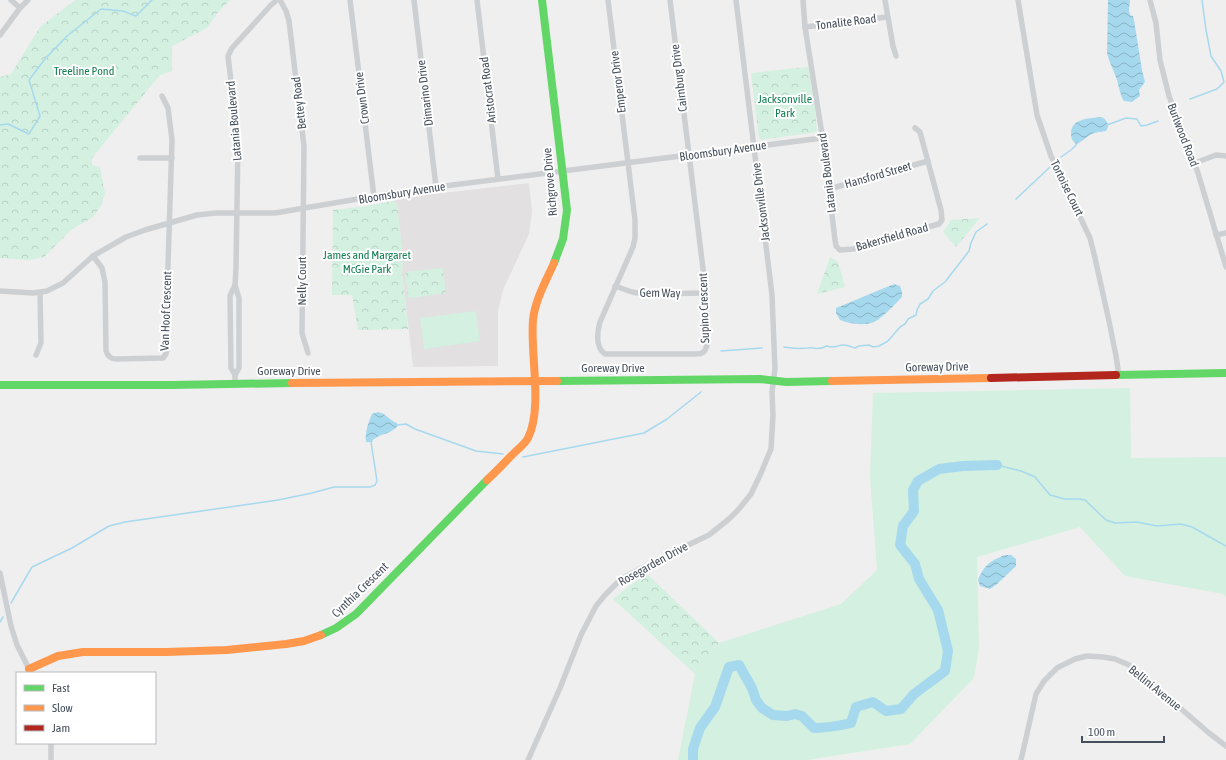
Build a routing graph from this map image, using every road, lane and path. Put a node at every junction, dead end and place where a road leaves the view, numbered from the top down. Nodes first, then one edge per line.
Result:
1 (11, 0) edge
2 (28, 0) edge
3 (277, 0) edge
4 (280, 0) edge
5 (350, 0) edge
6 (414, 0) edge
7 (477, 0) edge
8 (542, 0) edge
9 (608, 0) edge
10 (670, 0) edge
11 (736, 0) edge
12 (803, 0) edge
13 (885, 0) edge
14 (1018, 0) edge
15 (1150, 0) edge
16 (20, 8) junction
17 (887, 17) junction
18 (805, 27) junction
19 (0, 35) edge
20 (896, 56) dead end
21 (162, 96) dead end
22 (915, 128) dead end
23 (822, 138) junction
24 (754, 146) junction
25 (689, 155) junction
26 (1226, 156) edge
27 (140, 158) dead end
28 (172, 158) junction
29 (928, 161) junction
30 (1195, 162) junction
31 (628, 163) junction
32 (562, 172) junction
33 (498, 179) junction
34 (436, 187) junction
35 (829, 189) junction
36 (374, 197) junction
37 (304, 208) junction
38 (237, 213) junction
39 (169, 223) junction
40 (1226, 233) edge
41 (1216, 235) junction
42 (840, 250) joint
43 (93, 256) junction
44 (1226, 267) edge
45 (616, 286) junction
46 (0, 291) edge
47 (40, 293) junction
48 (706, 293) junction
49 (308, 353) dead end
50 (36, 355) dead end
51 (1226, 373) edge
52 (1119, 376) junction
53 (235, 379) junction
54 (533, 381) junction
55 (774, 381) junction
56 (0, 385) edge
57 (0, 573) edge
58 (30, 671) edge
59 (51, 744) edge
60 (1226, 746) edge
61 (51, 760) edge
62 (528, 760) edge
63 (1021, 760) edge

1 - 16 street
2 - 16 street
3 - 38 street, Latania Boulevard
4 - 37 street, Bettey Road
5 - 36 street, Crown Drive
6 - 34 street, Dimarino Drive
7 - 33 street, Aristocrat Road
8 - 32 street, Richgrove Drive
9 - 31 street, Emperor Drive
10 - 25 street, Cairnburg Drive
11 - 24 street, Jacksonville Drive
12 - 18 street, Latania Boulevard
13 - 17 street
14 - 52 street, Tortoise Court
15 - 30 street, Burlwood Road
16 - 19 street
17 - 18 street, Tonalite Road
17 - 20 street
18 - 23 street, Latania Boulevard
21 - 28 street
22 - 29 street, Bakersfield Road
23 - 24 street, Bloomsbury Avenue
23 - 35 street, Latania Boulevard
24 - 25 street, Bloomsbury Avenue
24 - 55 street, Jacksonville Drive
25 - 31 street, Bloomsbury Avenue
25 - 48 street, Supino Crescent
26 - 30 street
27 - 28 street
28 - 39 street
29 - 35 street, Hansford Street
29 - 42 street, Bakersfield Road
30 - 41 street, Burlwood Road
31 - 32 street, Bloomsbury Avenue
31 - 45 street, Supino Crescent
32 - 33 street, Bloomsbury Avenue
32 - 54 street, Richgrove Drive
33 - 34 street, Bloomsbury Avenue
34 - 36 street, Bloomsbury Avenue
35 - 42 street, Latania Boulevard
36 - 37 street, Bloomsbury Avenue
37 - 38 street, Bloomsbury Avenue
37 - 49 street, Nelly Court
38 - 39 street, Bloomsbury Avenue
38 - 53 street, Latania Boulevard
39 - 43 street, Bloomsbury Avenue
39 - 43 street, Van Hoof Crescent
40 - 41 street
41 - 44 street, Burlwood Road
43 - 47 street, Bloomsbury Avenue
45 - 48 street, Gem Way
45 - 48 street, Supino Crescent
46 - 47 street, Bloomsbury Avenue
47 - 50 street
51 - 52 street, Goreway Drive
52 - 55 street, Goreway Drive
53 - 54 street, Goreway Drive
53 - 56 street, Goreway Drive
54 - 55 street, Goreway Drive
54 - 58 street, Cynthia Crescent
55 - 62 street, Rosegarden Drive
57 - 58 street
59 - 61 street
60 - 63 street, Bellini Avenue

